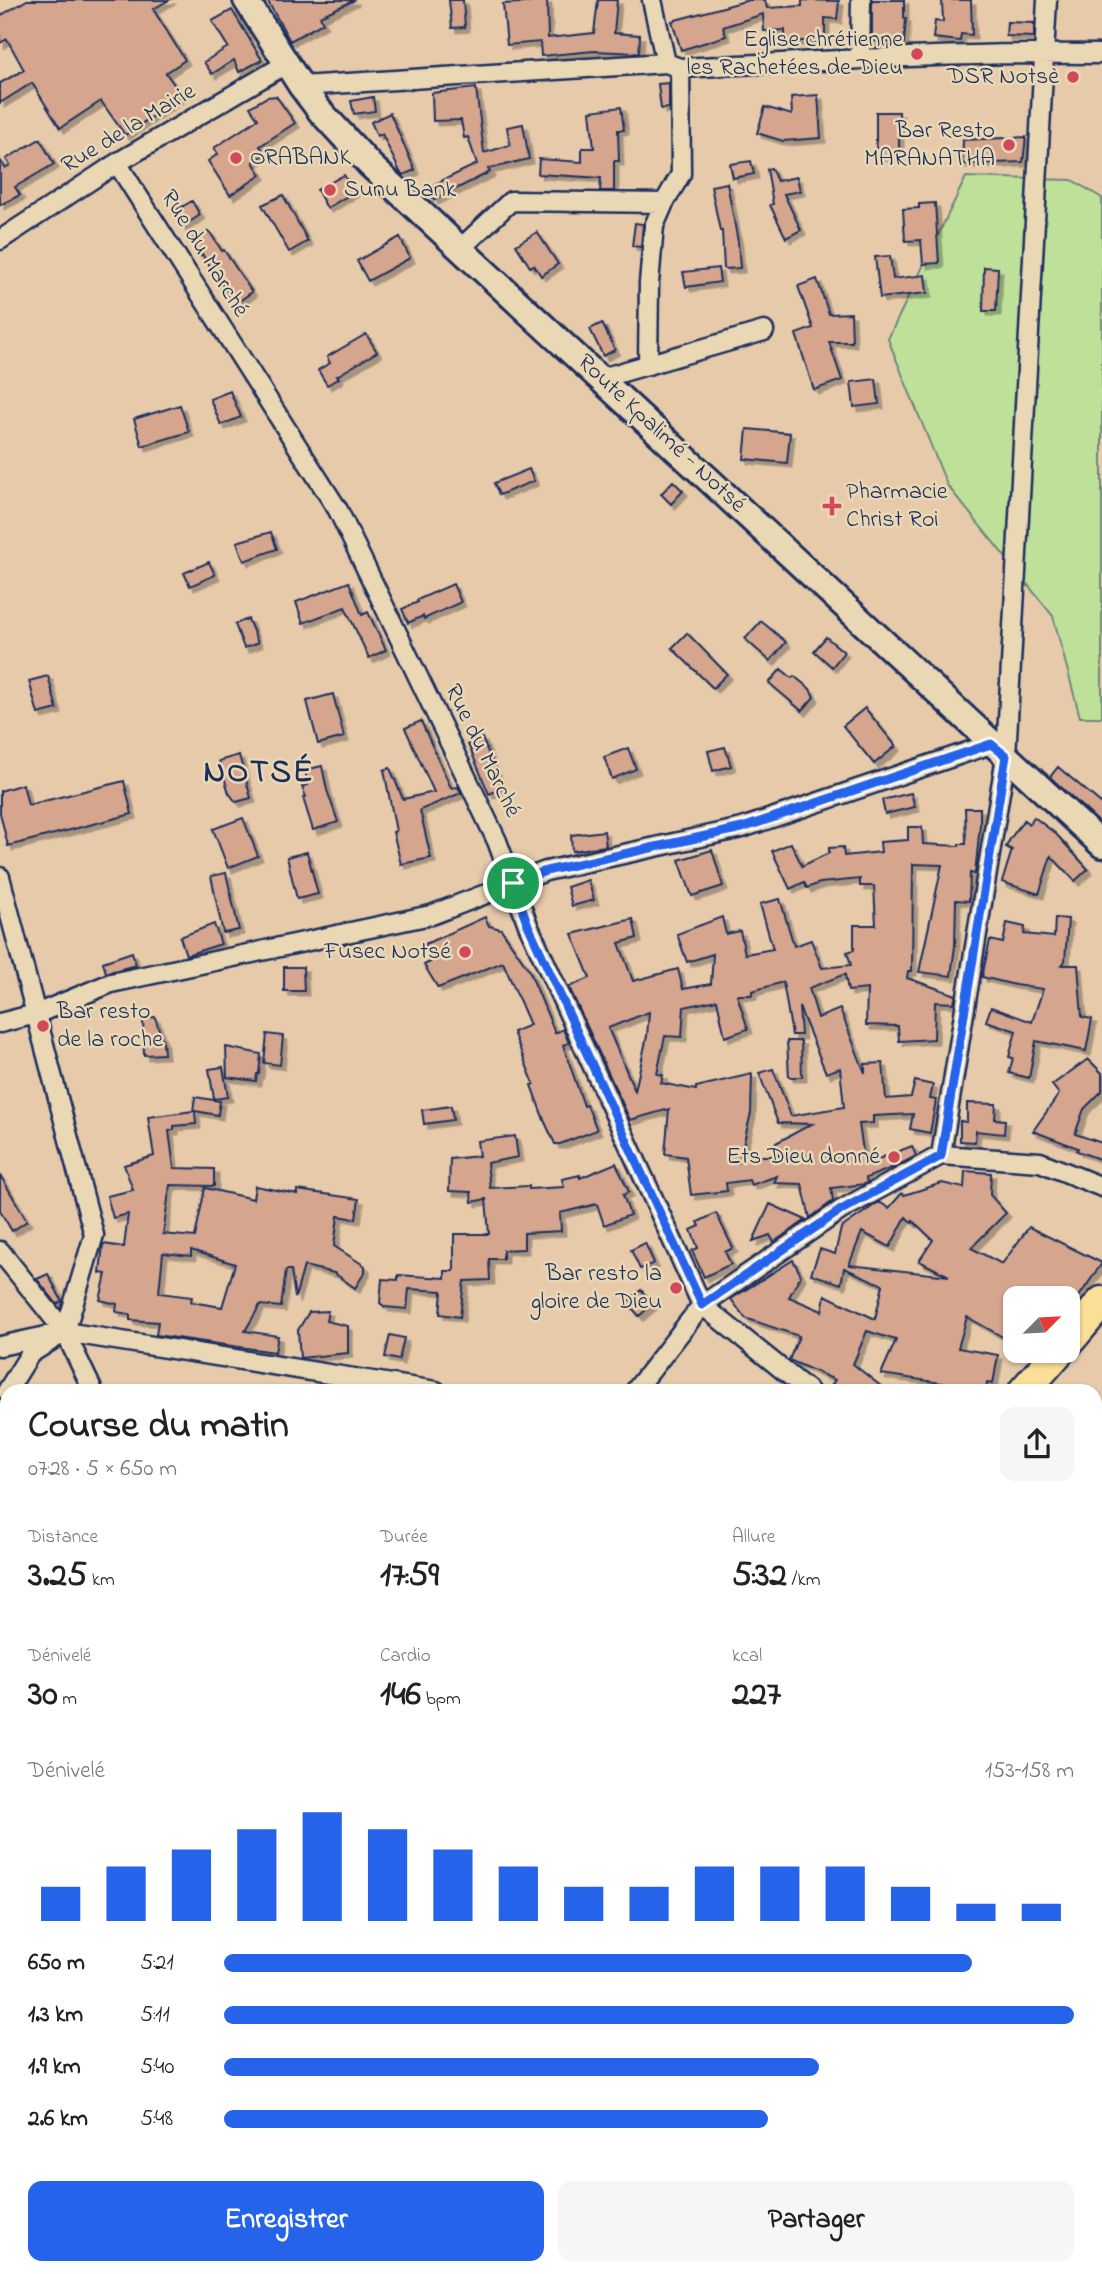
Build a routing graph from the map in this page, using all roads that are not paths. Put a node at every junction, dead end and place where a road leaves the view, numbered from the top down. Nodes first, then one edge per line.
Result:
1 (246, 0) edge
2 (652, 0) edge
3 (861, 0) edge
4 (1047, 0) edge
5 (1044, 53) junction
6 (1102, 54) edge
7 (860, 58) junction
8 (286, 64) junction
9 (673, 65) junction
10 (301, 86) junction
11 (117, 163) junction
12 (664, 203) junction
13 (0, 240) edge
14 (461, 248) junction
15 (764, 331) dead end
16 (648, 365) junction
17 (602, 378) junction
18 (999, 750) junction
19 (1102, 845) edge
20 (0, 877) edge
21 (513, 883) junction
22 (36, 1014) junction
23 (0, 1023) edge
24 (941, 1156) junction
25 (1102, 1186) edge
26 (0, 1251) edge
27 (1102, 1302) edge
28 (702, 1305) junction
29 (1080, 1328) edge
30 (65, 1332) junction
31 (0, 1346) edge
32 (1048, 1363) edge
33 (11, 1384) edge
34 (90, 1384) edge
35 (392, 1384) edge
36 (640, 1384) edge
37 (800, 1384) edge
38 (1030, 1384) edge

1 - 8 main road, Route Kpalimé - Notsé
2 - 9 street
3 - 7 street
4 - 5 street
5 - 6 street
5 - 7 street
5 - 18 street
7 - 9 street
8 - 10 main road, Route Kpalimé - Notsé
8 - 11 street, Rue de la Mairie
9 - 10 street
9 - 12 street
10 - 14 main road, Route Kpalimé - Notsé
11 - 13 street, Rue de la Mairie
11 - 21 street, Rue du Marché
12 - 14 street
12 - 16 street
14 - 17 main road, Route Kpalimé - Notsé
15 - 16 street
16 - 17 street
17 - 18 main road, Route Kpalimé - Notsé
18 - 19 main road, Route Kpalimé - Notsé
18 - 21 street
18 - 24 street
20 - 22 street
21 - 22 street
21 - 28 street, Rue du Marché
22 - 23 street
22 - 30 street
24 - 25 street
24 - 28 street
26 - 30 street
27 - 29 highway
28 - 36 street
28 - 37 street, Rue du Marché
30 - 31 street
30 - 33 street
30 - 34 street
30 - 35 street
32 - 38 highway

